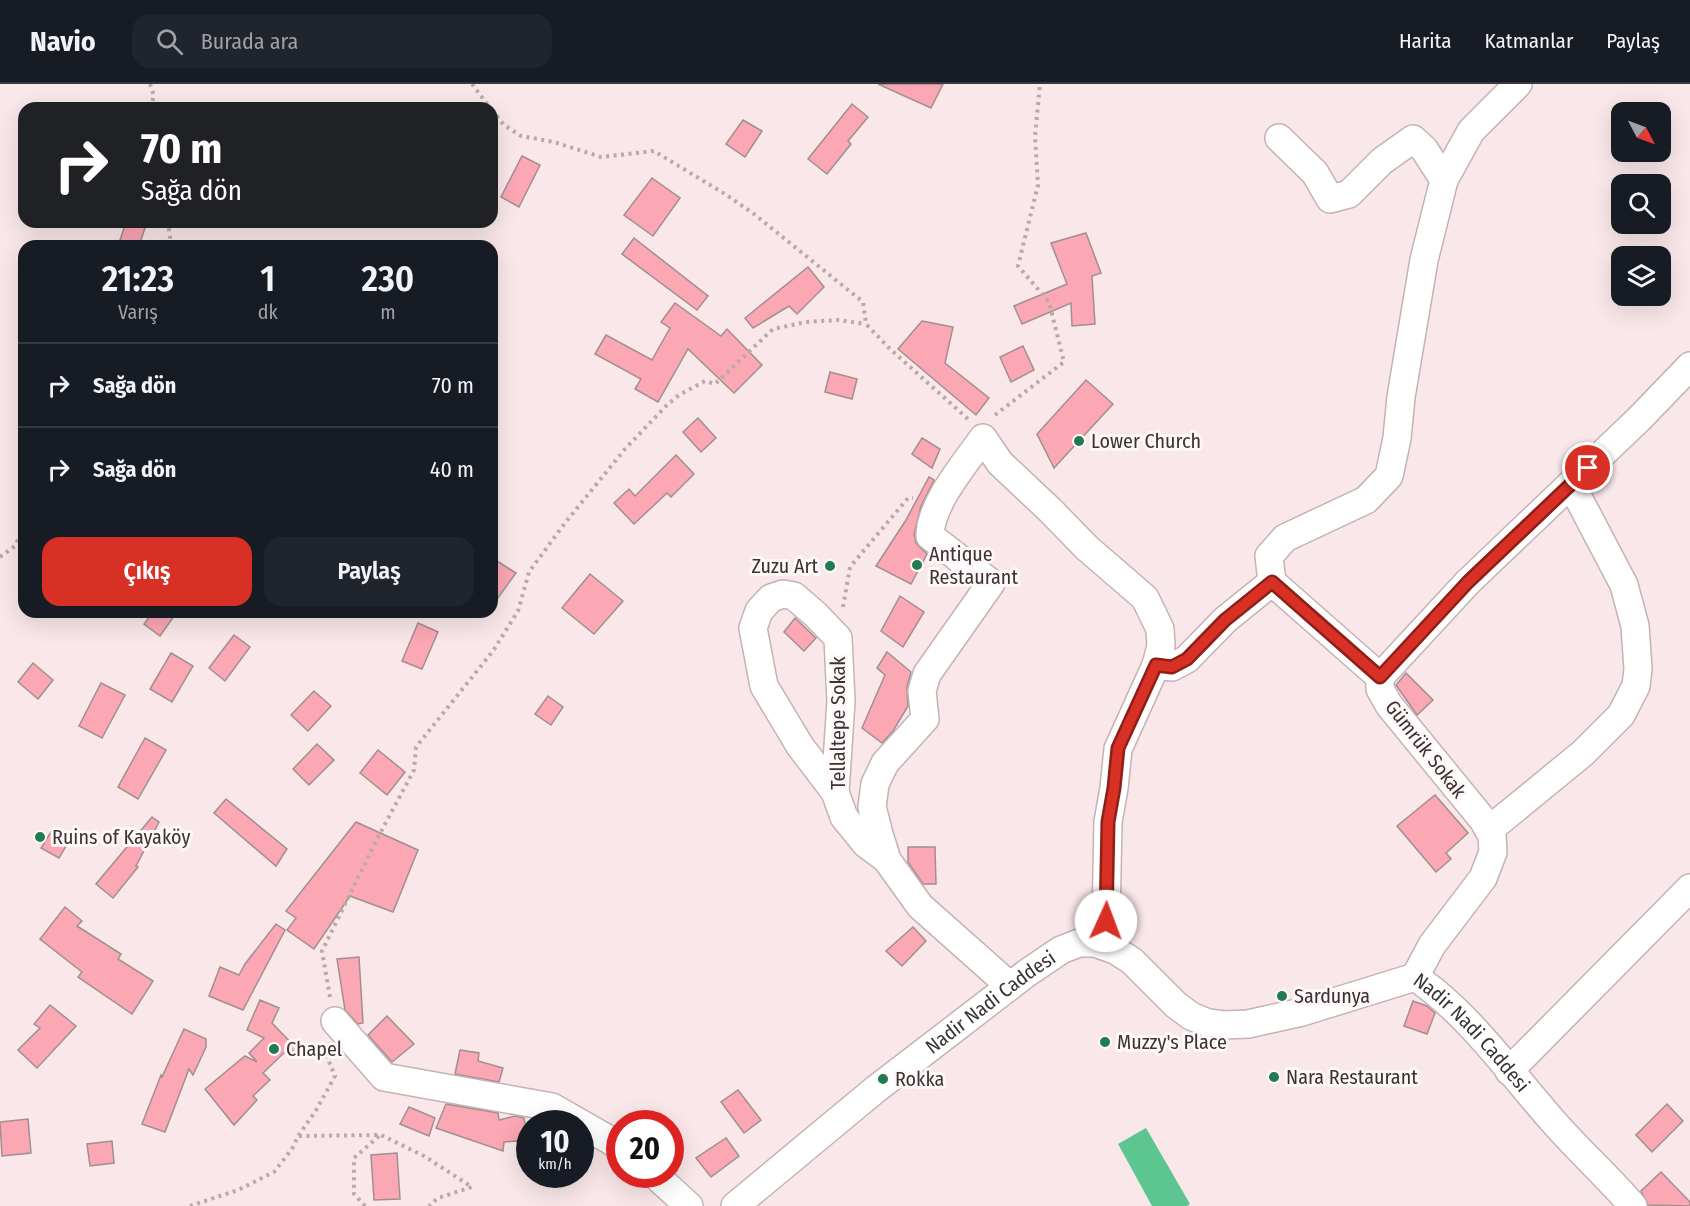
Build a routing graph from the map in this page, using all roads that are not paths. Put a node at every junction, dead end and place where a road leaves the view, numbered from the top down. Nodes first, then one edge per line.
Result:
1 (1518, 84) edge
2 (1279, 138) dead end
3 (1444, 180) junction
4 (1690, 366) edge
5 (1571, 484) junction
6 (1272, 582) junction
7 (1156, 665) junction
8 (1380, 677) junction
9 (835, 792) junction
10 (1489, 830) junction
11 (887, 860) junction
12 (1690, 888) edge
13 (1095, 943) junction
14 (1415, 977) junction
15 (1010, 986) junction
16 (335, 1021) road end
17 (1509, 1071) junction
18 (606, 1138) edge
19 (669, 1188) edge
20 (689, 1206) edge
21 (735, 1206) edge
22 (1633, 1206) edge

1 - 3 street
2 - 3 street
3 - 6 street
4 - 5 street, Gümrük Sokak
5 - 8 street, Gümrük Sokak
5 - 10 street
6 - 7 street
6 - 8 street
7 - 11 street
7 - 13 street
8 - 10 street, Gümrük Sokak
9 - 9 street, Tellaltepe Sokak
9 - 11 street, Tellaltepe Sokak
10 - 14 street
11 - 15 street
12 - 17 street
13 - 14 street, Nadir Nadi Caddesi
13 - 15 street, Nadir Nadi Caddesi
14 - 17 street, Nadir Nadi Caddesi
15 - 21 street, Nadir Nadi Caddesi
16 - 18 street
17 - 22 street, Nadir Nadi Caddesi
19 - 20 street

